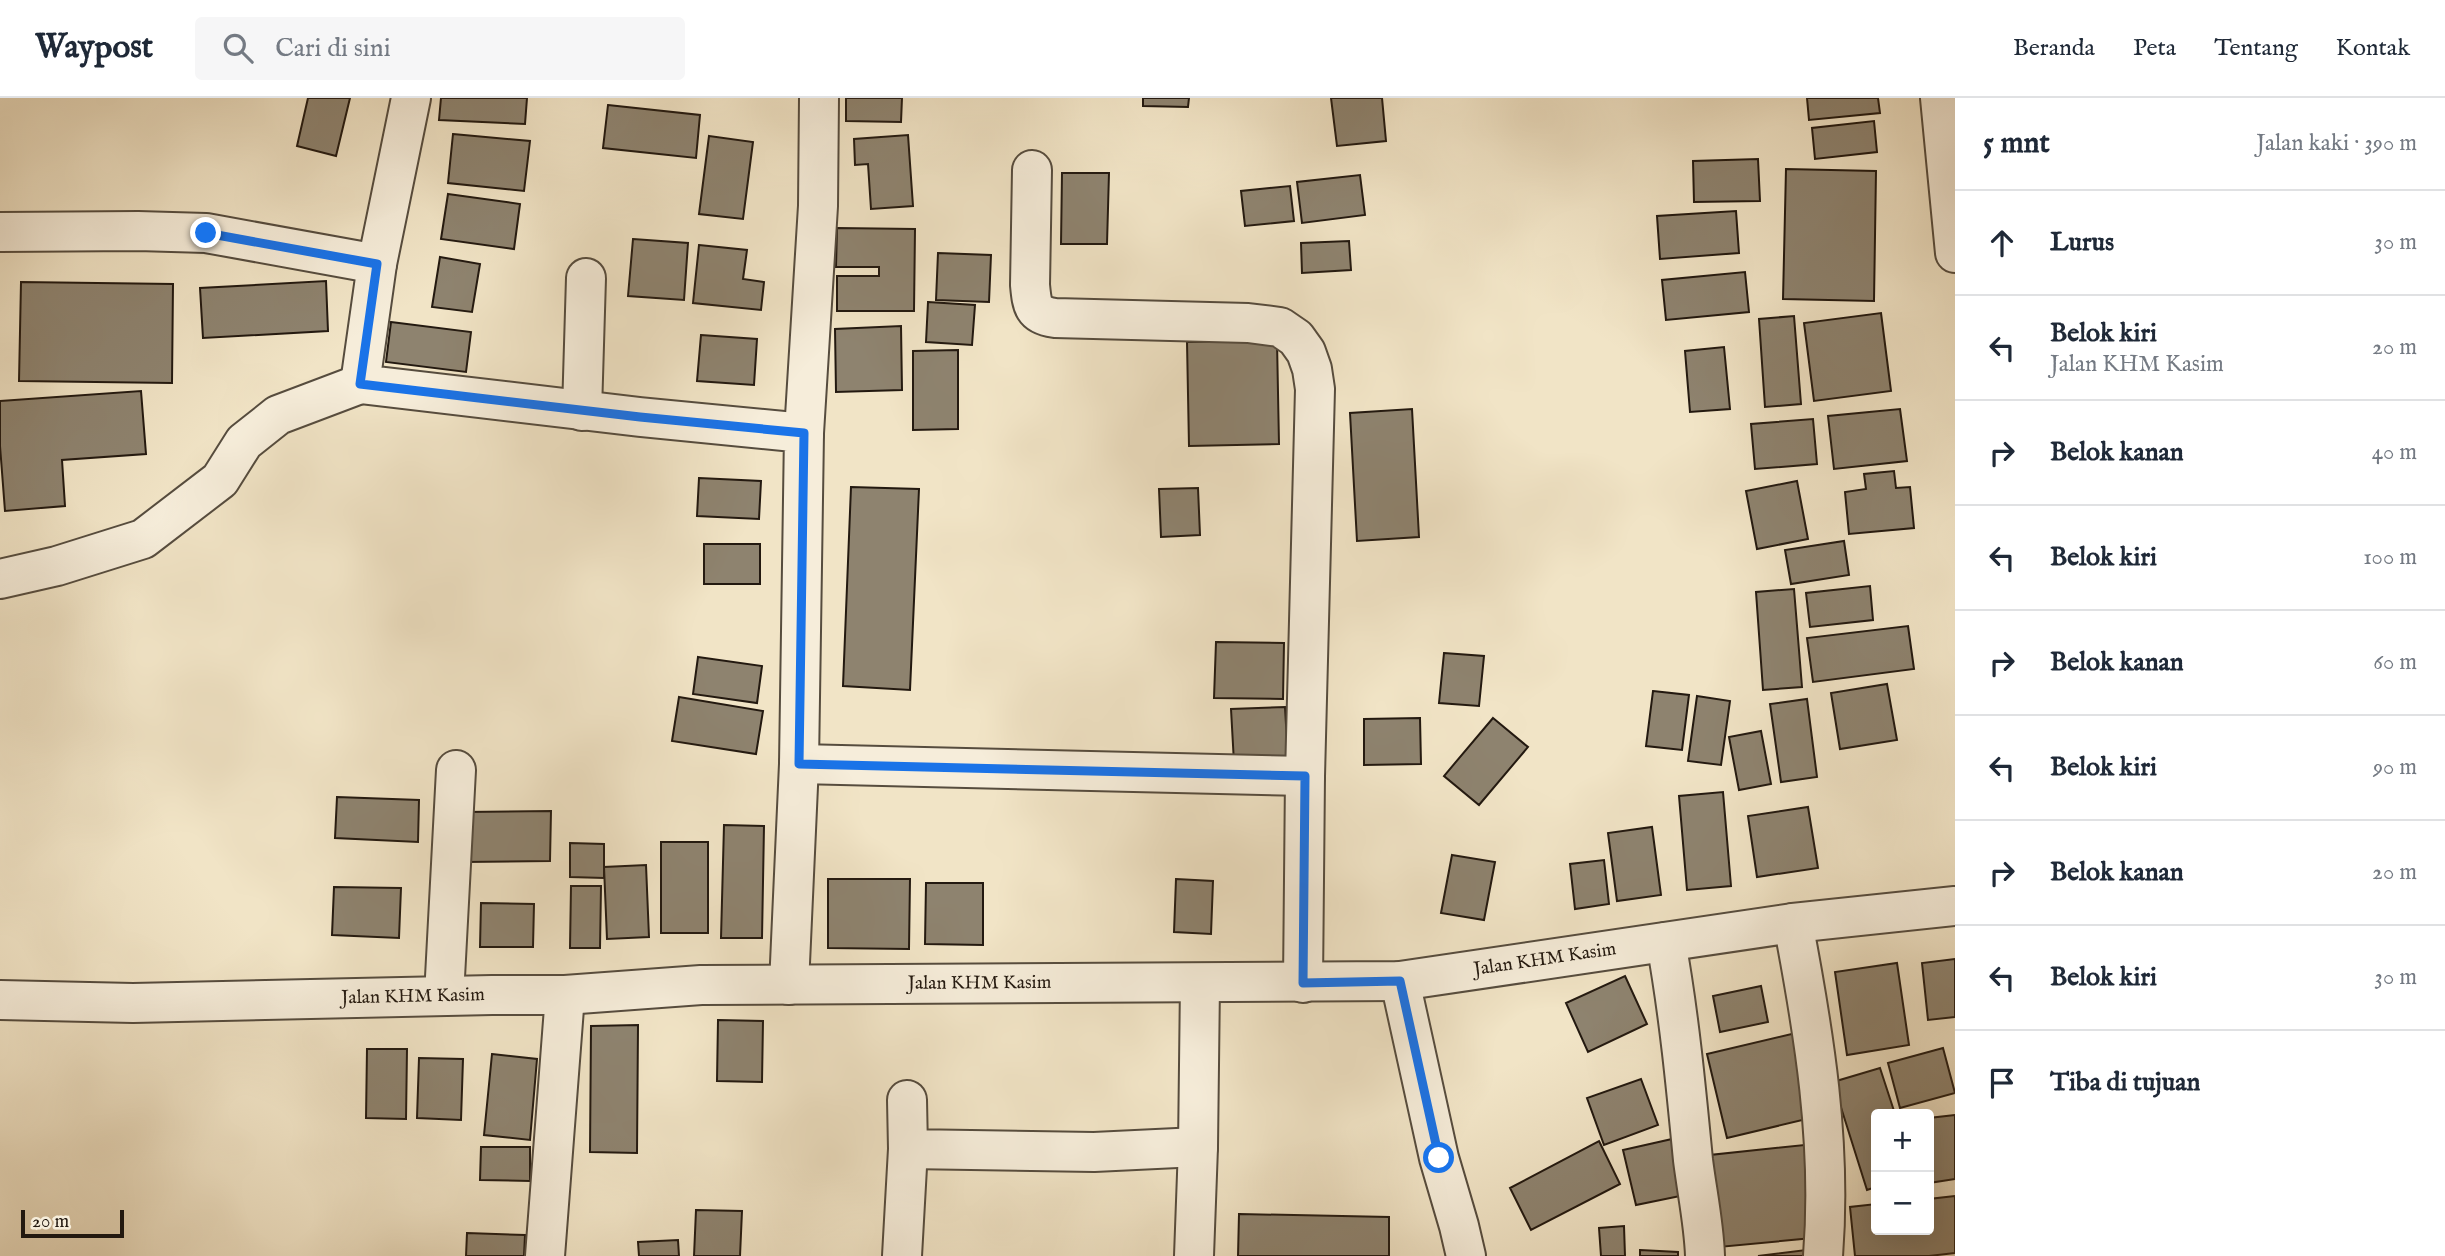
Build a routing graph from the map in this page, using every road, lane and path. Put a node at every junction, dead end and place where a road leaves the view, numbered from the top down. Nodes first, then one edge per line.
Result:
1 (411, 98) edge
2 (819, 98) edge
3 (1940, 98) edge
4 (1032, 170) dead end
5 (0, 232) edge
6 (1955, 253) edge
7 (377, 264) junction
8 (586, 278) dead end
9 (360, 384) junction
10 (582, 411) junction
11 (804, 433) junction
12 (0, 579) edge
13 (799, 764) junction
14 (456, 770) dead end
15 (1305, 776) junction
16 (1955, 906) edge
17 (1793, 923) junction
18 (1666, 942) junction
19 (1400, 981) junction
20 (1200, 983) junction
21 (1303, 983) junction
22 (789, 985) junction
23 (565, 995) junction
24 (444, 996) junction
25 (0, 1000) edge
26 (907, 1100) dead end
27 (1198, 1147) junction
28 (908, 1149) junction
29 (545, 1256) edge
30 (902, 1256) edge
31 (1194, 1256) edge
32 (1466, 1256) edge
33 (1704, 1256) edge
34 (1823, 1256) edge

1 - 7 street
2 - 11 street
3 - 6 street
4 - 15 street
5 - 7 street
7 - 9 street
8 - 10 street
9 - 10 street
9 - 12 street
10 - 11 street
11 - 13 street
13 - 15 street
13 - 22 street
14 - 24 street
15 - 21 street
16 - 17 street, Jalan KHM Kasim
17 - 18 street, Jalan KHM Kasim
17 - 34 street
18 - 19 street, Jalan KHM Kasim
18 - 33 street
19 - 21 street, Jalan KHM Kasim
19 - 32 street
20 - 21 street, Jalan KHM Kasim
20 - 22 street, Jalan KHM Kasim
20 - 27 street
22 - 23 street, Jalan KHM Kasim
23 - 24 street, Jalan KHM Kasim
23 - 29 street
24 - 25 street, Jalan KHM Kasim
26 - 28 street
27 - 28 street
27 - 31 street
28 - 30 street

